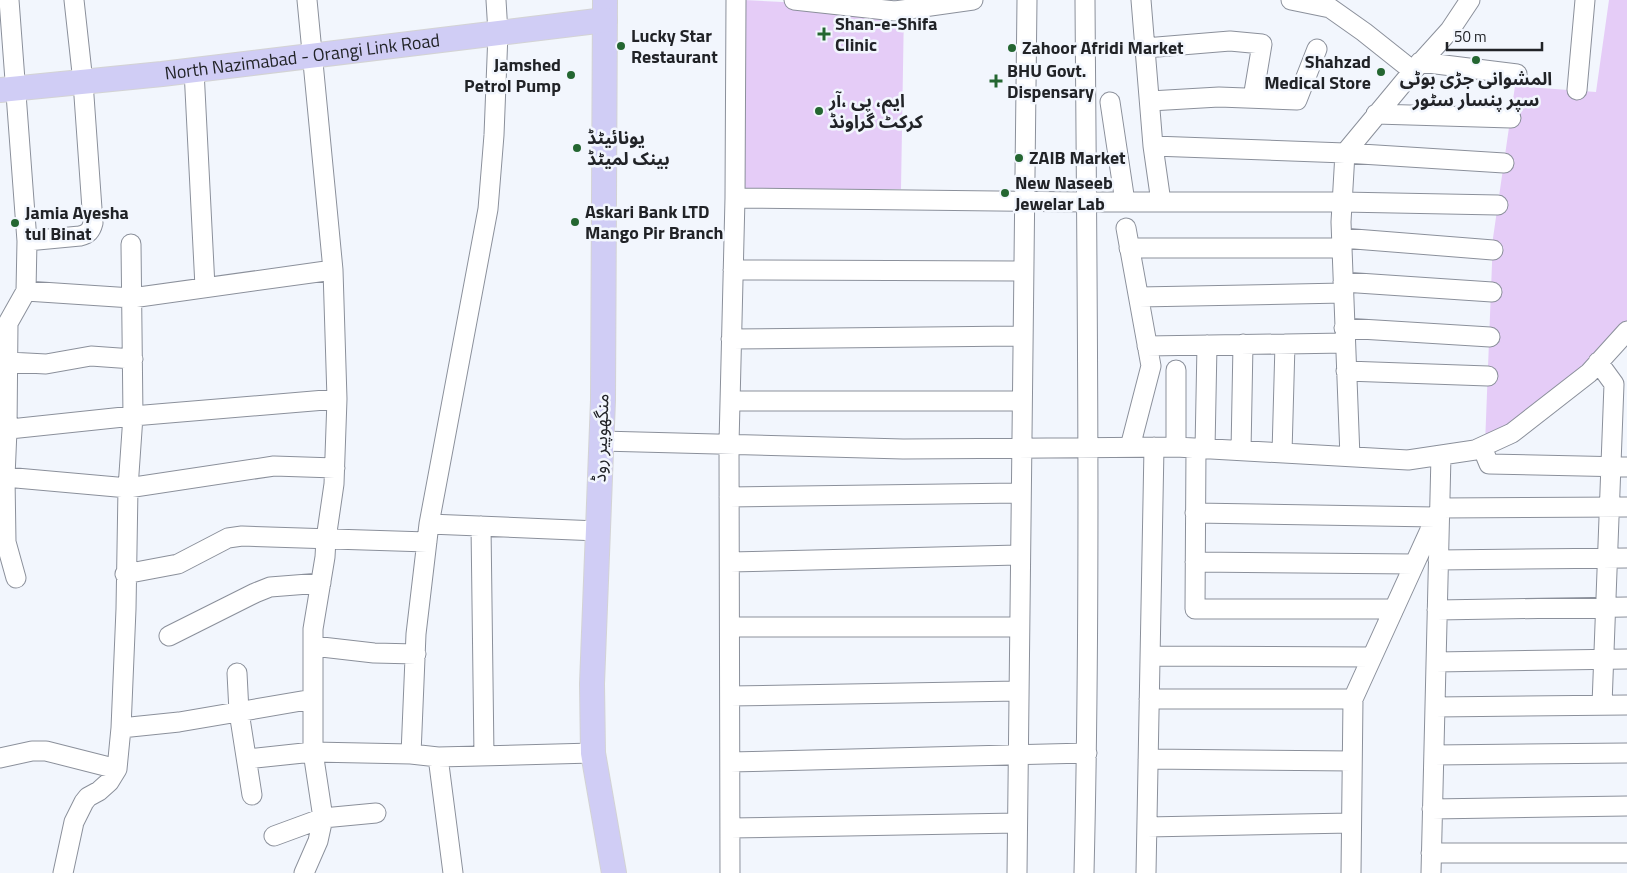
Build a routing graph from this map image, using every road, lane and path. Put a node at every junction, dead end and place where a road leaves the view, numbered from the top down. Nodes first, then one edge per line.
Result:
1 (8, 0) edge
2 (74, 0) edge
3 (307, 0) edge
4 (496, 0) edge
5 (736, 0) edge
6 (794, 0) edge
7 (973, 0) edge
8 (1026, 0) edge
9 (1085, 0) edge
10 (1142, 0) edge
11 (1291, 0) edge
12 (1470, 0) edge
13 (1585, 0) edge
14 (1320, 3) edge
15 (894, 6) edge
16 (605, 10) edge
17 (498, 33) junction
18 (1146, 48) junction
19 (1317, 49) dead end
20 (313, 56) junction
21 (1416, 66) junction
22 (194, 70) junction
23 (1516, 74) dead end
24 (83, 82) junction
25 (8, 89) edge
26 (1577, 90) dead end
27 (1253, 98) junction
28 (1150, 101) junction
29 (1110, 102) dead end
30 (1376, 114) junction
31 (1511, 118) dead end
32 (1153, 146) junction
33 (1346, 153) junction
34 (1504, 163) dead end
35 (734, 198) junction
36 (1024, 202) junction
37 (1086, 202) junction
38 (1126, 202) junction
39 (1161, 202) junction
40 (1342, 202) junction
41 (1498, 205) dead end
42 (1126, 228) dead end
43 (27, 241) junction
44 (1342, 243) junction
45 (131, 244) dead end
46 (1129, 248) junction
47 (1493, 250) dead end
48 (333, 270) junction
49 (733, 270) junction
50 (1023, 271) junction
51 (206, 287) junction
52 (1343, 288) junction
53 (26, 291) junction
54 (1492, 292) dead end
55 (1138, 297) junction
56 (132, 298) junction
57 (4, 323) edge
58 (1627, 331) edge
59 (1345, 335) junction
60 (1022, 336) junction
61 (1490, 337) dead end
62 (731, 339) junction
63 (1243, 344) junction
64 (1285, 344) junction
65 (1207, 345) junction
66 (1148, 346) junction
67 (133, 359) junction
68 (8, 362) junction
69 (1598, 362) junction
70 (1176, 370) dead end
71 (1346, 370) junction
72 (1488, 376) dead end
73 (337, 398) junction
74 (730, 401) junction
75 (1022, 401) junction
76 (133, 416) junction
77 (4, 430) edge
78 (601, 440) junction
79 (729, 444) junction
80 (1130, 447) junction
81 (1154, 447) junction
82 (1176, 447) junction
83 (1482, 447) junction
84 (1021, 448) junction
85 (1089, 448) junction
86 (1201, 448) junction
87 (1241, 451) junction
88 (1282, 453) junction
89 (1441, 455) junction
90 (1350, 457) junction
91 (1619, 466) edge
92 (335, 468) junction
93 (5, 477) junction
94 (128, 488) junction
95 (1021, 493) junction
96 (729, 497) junction
97 (1618, 507) edge
98 (1195, 513) junction
99 (1437, 513) junction
100 (481, 526) junction
101 (598, 532) junction
102 (428, 533) junction
103 (326, 539) junction
104 (1020, 556) junction
105 (1608, 558) junction
106 (1627, 558) edge
107 (1438, 560) junction
108 (730, 562) junction
109 (1195, 562) junction
110 (1414, 564) junction
111 (126, 574) junction
112 (16, 578) dead end
113 (321, 583) junction
114 (1606, 606) junction
115 (1627, 606) edge
116 (1394, 609) junction
117 (1437, 610) junction
118 (1019, 627) junction
119 (730, 628) junction
120 (169, 636) dead end
121 (313, 646) junction
122 (416, 654) junction
123 (1150, 656) junction
124 (1372, 657) junction
125 (1627, 659) edge
126 (1604, 660) junction
127 (1436, 662) junction
128 (237, 672) dead end
129 (1019, 692) junction
130 (730, 696) junction
131 (313, 699) junction
132 (1353, 699) junction
133 (1149, 700) junction
134 (1602, 705) junction
135 (1627, 705) edge
136 (1435, 707) junction
137 (239, 712) junction
138 (121, 728) junction
139 (313, 752) junction
140 (593, 752) junction
141 (1087, 753) junction
142 (1627, 753) edge
143 (411, 754) junction
144 (1018, 755) junction
145 (1434, 755) junction
146 (484, 756) junction
147 (438, 757) junction
148 (0, 758) edge
149 (246, 759) junction
150 (1148, 759) junction
151 (1352, 761) junction
152 (730, 762) junction
153 (117, 769) junction
154 (252, 796) dead end
155 (1627, 806) edge
156 (1432, 809) junction
157 (376, 813) dead end
158 (324, 818) junction
159 (1017, 823) junction
160 (1352, 823) junction
161 (1147, 827) junction
162 (730, 828) junction
163 (274, 836) dead end
164 (1431, 853) junction
165 (1627, 853) edge
166 (63, 873) edge
167 (304, 873) edge
168 (453, 873) edge
169 (614, 873) edge
170 (730, 873) edge
171 (1017, 873) edge
172 (1084, 873) edge
173 (1146, 873) edge
174 (1351, 873) edge
175 (1431, 873) edge

1 - 25 street
2 - 24 street
3 - 20 street
4 - 17 street
5 - 35 street
6 - 15 street
7 - 15 street
8 - 36 street
9 - 37 street
10 - 18 street
11 - 14 street
12 - 21 street
13 - 26 street
14 - 21 street
16 - 17 main road, North Nazimabad - Orangi Link Road
16 - 78 main road, منگھوپیر روڈ
17 - 20 main road, North Nazimabad - Orangi Link Road
17 - 102 street
18 - 27 street
18 - 28 street
19 - 27 street
20 - 22 main road, North Nazimabad - Orangi Link Road
20 - 48 street
21 - 23 street
21 - 30 street
22 - 24 main road, North Nazimabad - Orangi Link Road
22 - 51 street
24 - 25 main road, North Nazimabad - Orangi Link Road
24 - 43 street
25 - 43 street
27 - 28 street
28 - 32 street
29 - 38 street
30 - 31 street
30 - 33 street
32 - 33 street
32 - 39 street
33 - 34 street
33 - 40 street
35 - 36 street
35 - 49 street
36 - 37 street
36 - 50 street
37 - 38 street
37 - 85 street
38 - 39 street
39 - 40 street
40 - 41 street
40 - 44 street
42 - 46 street
43 - 53 street
44 - 46 street
44 - 47 street
44 - 52 street
45 - 56 street
46 - 55 street
48 - 51 street
48 - 73 street
49 - 50 street
49 - 62 street
50 - 60 street
51 - 56 street
52 - 54 street
52 - 55 street
52 - 59 street
53 - 56 street
53 - 57 street
55 - 66 street
56 - 67 street
57 - 68 street
58 - 69 street
59 - 61 street
59 - 64 street
59 - 71 street
60 - 62 street
60 - 75 street
62 - 74 street
63 - 64 street
63 - 65 street
63 - 87 street
64 - 88 street
65 - 66 street
65 - 86 street
66 - 80 street
67 - 68 street
67 - 76 street
68 - 77 street
69 - 83 street
69 - 91 street
70 - 82 street
71 - 72 street
71 - 90 street
73 - 76 street
73 - 92 street
74 - 75 street
74 - 79 street
75 - 84 street
76 - 77 street
76 - 94 street
77 - 93 street
78 - 79 street
78 - 101 main road, منگھوپیر روڈ
79 - 84 street
79 - 96 street
80 - 81 street
80 - 85 street
81 - 82 street
81 - 123 street
82 - 86 street
83 - 89 street
83 - 91 street
84 - 85 street
84 - 95 street
85 - 141 street
86 - 87 street
86 - 98 street
87 - 88 street
88 - 90 street
89 - 90 street
89 - 99 street
91 - 97 street
92 - 94 street
92 - 103 street
93 - 94 street
93 - 112 street
94 - 111 street
95 - 96 street
95 - 104 street
96 - 108 street
97 - 99 street
97 - 105 street
98 - 99 street
98 - 109 street
99 - 107 street
99 - 110 street
100 - 101 street
100 - 102 street
100 - 146 street
101 - 140 main road, منگھوپیر روڈ
102 - 103 street
102 - 122 street
103 - 111 street
103 - 113 street
104 - 108 street
104 - 118 street
105 - 106 street
105 - 107 street
105 - 114 street
107 - 117 street
108 - 119 street
109 - 110 street
109 - 116 street
110 - 116 street
111 - 138 street
113 - 120 street
113 - 121 street
114 - 115 street
114 - 117 street
114 - 126 street
116 - 124 street
117 - 127 street
118 - 119 street
118 - 129 street
119 - 130 street
121 - 122 street
121 - 131 street
122 - 143 street
123 - 124 street
123 - 133 street
124 - 132 street
125 - 126 street
126 - 127 street
126 - 134 street
127 - 136 street
128 - 137 street
129 - 130 street
129 - 144 street
130 - 152 street
131 - 137 street
131 - 139 street
132 - 133 street
132 - 151 street
133 - 150 street
134 - 135 street
134 - 136 street
136 - 145 street
137 - 138 street
137 - 149 street
138 - 153 street
139 - 143 street
139 - 149 street
139 - 158 street
140 - 146 street
140 - 169 main road, منگھوپیر روڈ
141 - 144 street
141 - 172 street
142 - 145 street
143 - 147 street
144 - 152 street
144 - 159 street
145 - 156 street
146 - 147 street
147 - 168 street
148 - 153 street
149 - 154 street
150 - 151 street
150 - 161 street
151 - 160 street
152 - 162 street
153 - 166 street
155 - 156 street
156 - 164 street
157 - 158 street
158 - 163 street
158 - 167 street
159 - 162 street
159 - 171 street
160 - 161 street
160 - 174 street
161 - 173 street
162 - 170 street
164 - 165 street
164 - 175 street

